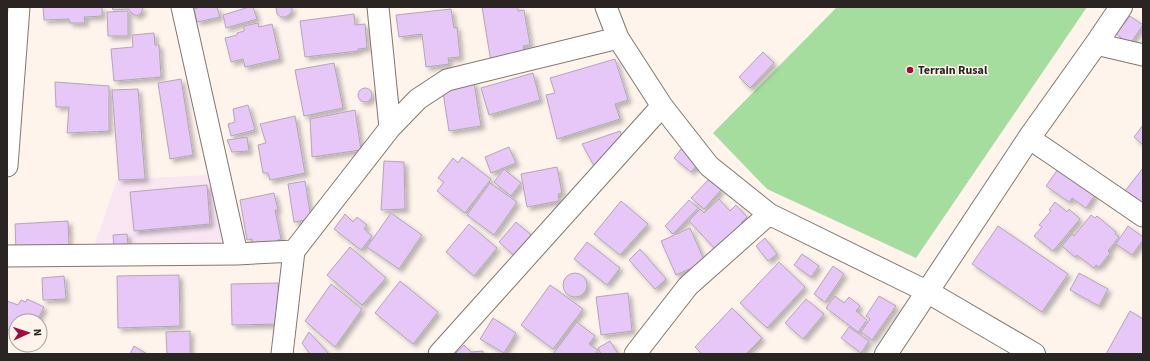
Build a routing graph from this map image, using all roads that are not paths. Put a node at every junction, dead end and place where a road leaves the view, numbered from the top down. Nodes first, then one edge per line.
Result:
1 (19, 7) edge
2 (182, 7) edge
3 (378, 7) edge
4 (606, 7) edge
5 (1121, 7) edge
6 (618, 38) junction
7 (1096, 44) junction
8 (1143, 55) edge
9 (662, 106) junction
10 (390, 128) junction
11 (1029, 138) junction
12 (7, 166) edge
13 (770, 214) junction
14 (1143, 216) edge
15 (294, 251) junction
16 (237, 254) junction
17 (7, 256) edge
18 (928, 292) junction
19 (282, 354) edge
20 (440, 354) edge
21 (635, 354) edge
22 (886, 354) edge
23 (1034, 354) edge

1 - 12 street
2 - 16 street
3 - 10 street
4 - 6 street
5 - 7 street
6 - 9 street
6 - 10 street
7 - 8 street
7 - 11 street
9 - 13 street
9 - 20 street
10 - 15 street
11 - 14 street
11 - 18 street
13 - 18 street
13 - 21 street
15 - 16 street
15 - 19 street
16 - 17 street
18 - 22 street
18 - 23 street

